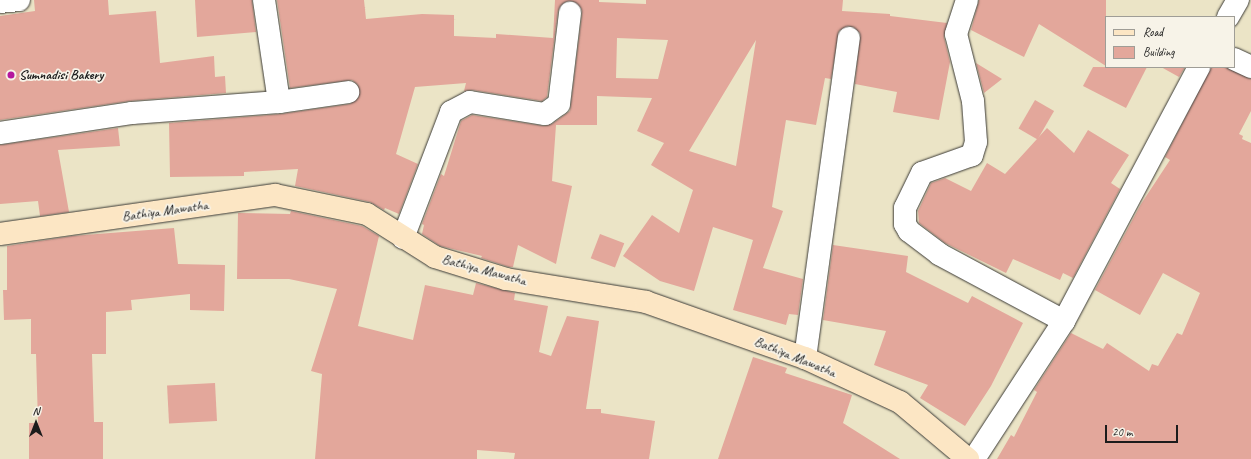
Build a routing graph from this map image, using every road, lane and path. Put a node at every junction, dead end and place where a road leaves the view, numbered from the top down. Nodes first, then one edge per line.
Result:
1 (19, 0) edge
2 (264, 0) edge
3 (967, 0) edge
4 (1238, 0) edge
5 (0, 2) edge
6 (570, 13) dead end
7 (1229, 16) edge
8 (849, 38) dead end
9 (1235, 59) edge
10 (1251, 67) edge
11 (1198, 68) edge
12 (348, 92) dead end
13 (279, 102) junction
14 (0, 133) edge
15 (0, 234) edge
16 (403, 238) junction
17 (1064, 321) junction
18 (805, 358) junction
19 (968, 459) edge
20 (974, 459) edge

1 - 5 street
2 - 13 street
3 - 17 street
4 - 7 street
6 - 16 street
8 - 18 street
9 - 10 street
11 - 17 street
12 - 13 street
13 - 14 street
15 - 16 street, Bathiya Mawatha
16 - 18 street, Bathiya Mawatha
17 - 20 street
18 - 19 street, Bathiya Mawatha

